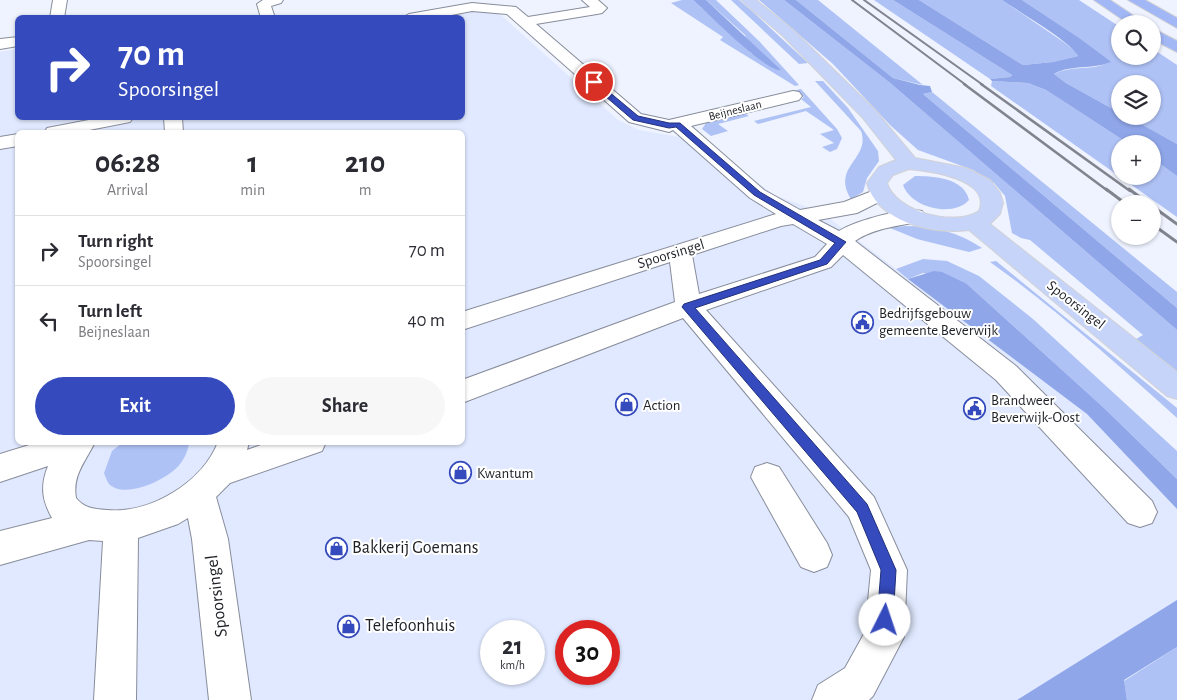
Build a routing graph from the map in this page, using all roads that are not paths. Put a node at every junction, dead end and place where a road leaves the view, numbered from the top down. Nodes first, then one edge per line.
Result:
1 (60, 0) edge
2 (276, 0) edge
3 (589, 0) edge
4 (748, 0) edge
5 (1101, 0) edge
6 (1135, 0) edge
7 (470, 4) edge
8 (58, 15) edge
9 (267, 15) edge
10 (422, 15) edge
11 (1125, 15) edge
12 (524, 22) junction
13 (1177, 24) edge
14 (1161, 37) edge
15 (15, 42) edge
16 (0, 44) edge
17 (1177, 47) edge
18 (793, 96) dead end
19 (120, 120) edge
20 (677, 124) junction
21 (106, 127) edge
22 (43, 130) edge
23 (15, 140) edge
24 (0, 143) edge
25 (909, 163) junction
26 (880, 194) junction
27 (798, 216) junction
28 (914, 216) junction
29 (974, 222) junction
30 (841, 242) junction
31 (680, 251) junction
32 (688, 307) junction
33 (465, 320) edge
34 (1177, 388) edge
35 (465, 391) edge
36 (74, 445) edge
37 (78, 445) edge
38 (234, 445) edge
39 (304, 445) edge
40 (0, 468) edge
41 (767, 477) dead end
42 (210, 483) junction
43 (1140, 512) dead end
44 (104, 526) junction
45 (0, 548) edge
46 (814, 555) dead end
47 (116, 700) edge
48 (230, 700) edge
49 (833, 700) edge

1 - 8 street
2 - 9 street
3 - 12 street
4 - 25 main road
5 - 11 highway
6 - 13 highway
7 - 10 street, Beijneslaan
7 - 12 street, Beijneslaan
12 - 20 street, Beijneslaan
14 - 17 highway
15 - 16 street
18 - 20 street, Beijneslaan
19 - 21 street
20 - 27 street
21 - 22 street
23 - 24 street
25 - 26 main road
25 - 29 main road
26 - 27 street, Spoorsingel
26 - 28 main road
27 - 30 street
27 - 31 street, Spoorsingel
28 - 29 main road
28 - 30 street
29 - 34 main road, Spoorsingel
30 - 32 street
30 - 43 street
31 - 32 street
31 - 33 street, Spoorsingel
32 - 35 street
32 - 49 street
36 - 40 street
37 - 44 street
38 - 42 street
39 - 42 street
41 - 46 street
42 - 44 street
42 - 48 street, Spoorsingel
44 - 45 street
44 - 47 street

